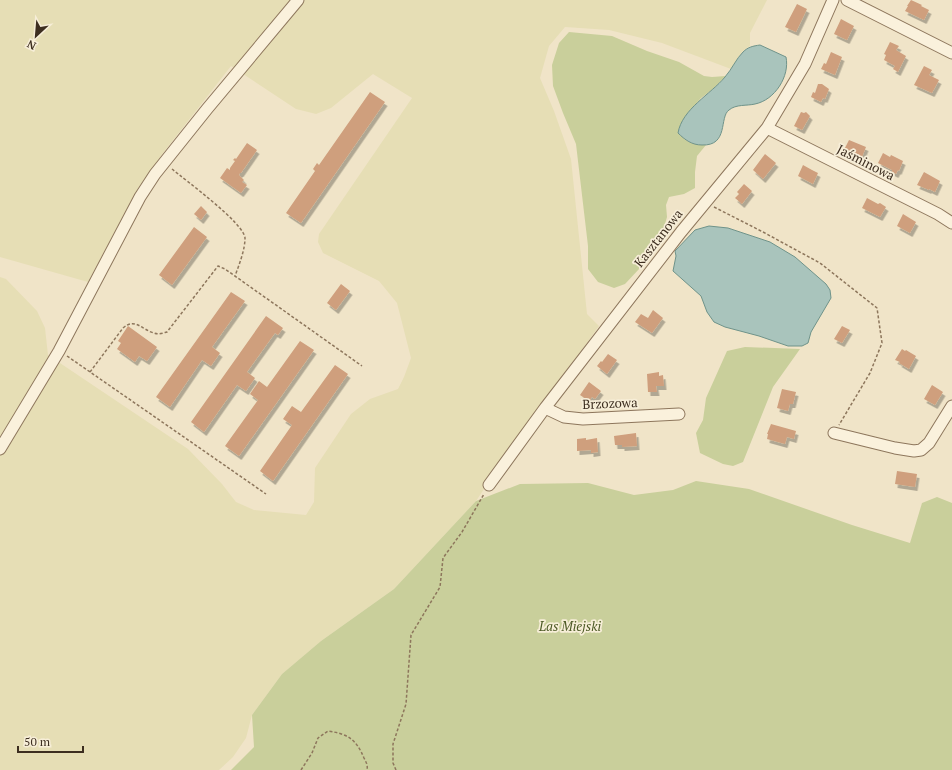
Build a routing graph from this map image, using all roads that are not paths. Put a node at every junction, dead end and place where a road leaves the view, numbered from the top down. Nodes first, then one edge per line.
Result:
1 (298, 0) edge
2 (833, 0) edge
3 (847, 0) edge
4 (952, 52) edge
5 (766, 128) junction
6 (952, 223) edge
7 (952, 406) edge
8 (545, 408) junction
9 (679, 414) dead end
10 (834, 433) road end
11 (0, 449) edge
12 (489, 485) road end

1 - 11 street
2 - 5 street, Kasztanowa
3 - 4 street
5 - 6 street, Jaśminowa
5 - 8 street, Kasztanowa
7 - 10 street
8 - 9 street, Brzozowa
8 - 12 street, Kasztanowa

